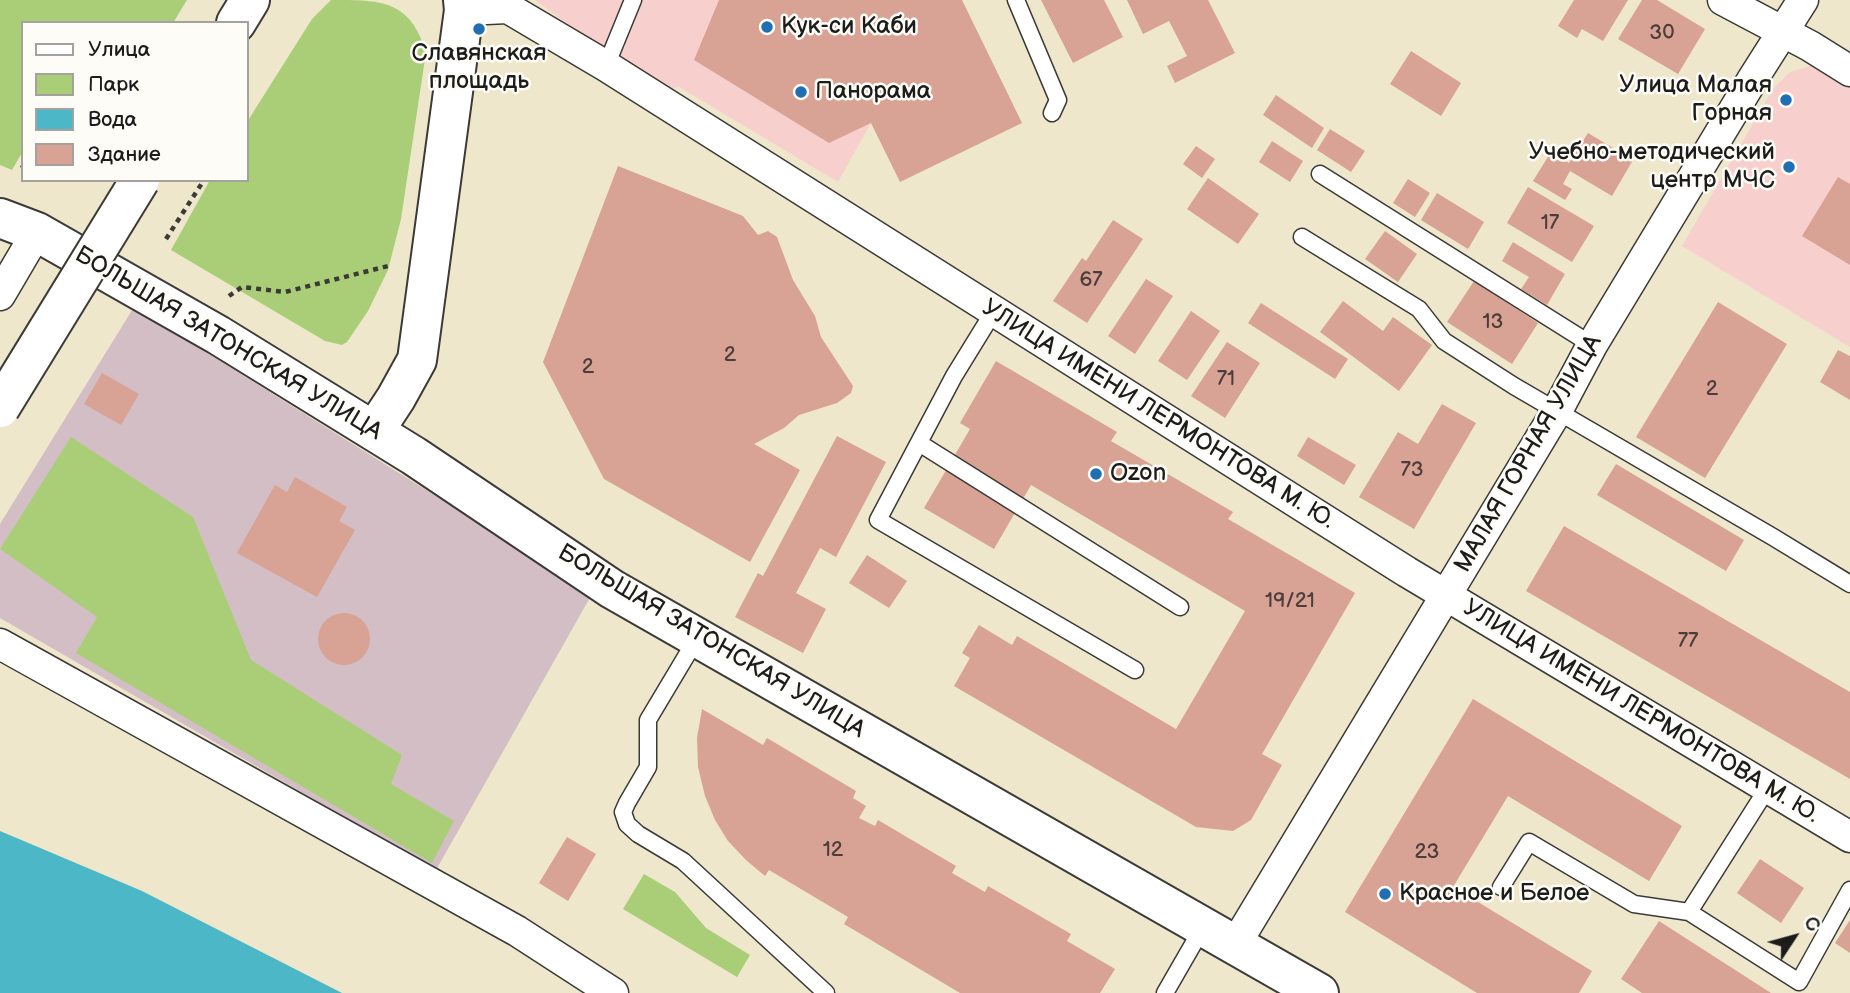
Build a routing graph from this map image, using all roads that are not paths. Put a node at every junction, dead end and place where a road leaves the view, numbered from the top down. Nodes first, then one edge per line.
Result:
1 (250, 0) edge
2 (633, 0) edge
3 (1016, 0) edge
4 (1723, 0) edge
5 (1803, 0) edge
6 (461, 3) edge
7 (508, 4) edge
8 (237, 21) edge
9 (1783, 31) junction
10 (606, 66) junction
11 (1850, 71) edge
12 (1052, 113) dead end
13 (1320, 174) dead end
14 (139, 182) edge
15 (0, 218) edge
16 (37, 232) junction
17 (1302, 237) dead end
18 (0, 295) edge
19 (994, 311) junction
20 (1592, 345) junction
21 (0, 408) edge
22 (1557, 411) junction
23 (375, 430) junction
24 (919, 443) junction
25 (1850, 584) edge
26 (1446, 594) junction
27 (1180, 607) dead end
28 (697, 638) junction
29 (0, 644) edge
30 (1135, 670) dead end
31 (1767, 789) junction
32 (1850, 837) edge
33 (1501, 887) dead end
34 (1850, 890) edge
35 (1689, 912) junction
36 (1219, 936) junction
37 (613, 993) edge
38 (826, 993) edge
39 (1165, 993) edge
40 (1319, 993) edge

1 - 8 street
2 - 10 lane
3 - 12 lane
4 - 9 street
5 - 9 street, МАЛАЯ ГОРНАЯ УЛИЦА
6 - 7 street, УЛИЦА ИМЕНИ ЛЕРМОНТОВА М. Ю.
6 - 23 street
7 - 10 street, УЛИЦА ИМЕНИ ЛЕРМОНТОВА М. Ю.
9 - 11 street
9 - 20 street, МАЛАЯ ГОРНАЯ УЛИЦА
10 - 19 street, УЛИЦА ИМЕНИ ЛЕРМОНТОВА М. Ю.
13 - 20 lane
14 - 21 street, bridge
15 - 16 street, БОЛЬШАЯ ЗАТОНСКАЯ УЛИЦА
16 - 18 street
16 - 23 street, БОЛЬШАЯ ЗАТОНСКАЯ УЛИЦА
17 - 22 lane
19 - 24 lane
19 - 26 street, УЛИЦА ИМЕНИ ЛЕРМОНТОВА М. Ю.
20 - 22 street, МАЛАЯ ГОРНАЯ УЛИЦА
22 - 25 lane
22 - 26 street, МАЛАЯ ГОРНАЯ УЛИЦА
23 - 28 street, БОЛЬШАЯ ЗАТОНСКАЯ УЛИЦА
24 - 27 lane
24 - 30 lane
26 - 31 street, УЛИЦА ИМЕНИ ЛЕРМОНТОВА М. Ю.
26 - 36 street, МАЛАЯ ГОРНАЯ УЛИЦА
28 - 36 street, БОЛЬШАЯ ЗАТОНСКАЯ УЛИЦА
28 - 38 lane
29 - 37 street
31 - 32 street, УЛИЦА ИМЕНИ ЛЕРМОНТОВА М. Ю.
31 - 35 lane
33 - 35 lane
34 - 35 lane
36 - 39 lane
36 - 40 street, БОЛЬШАЯ ЗАТОНСКАЯ УЛИЦА

